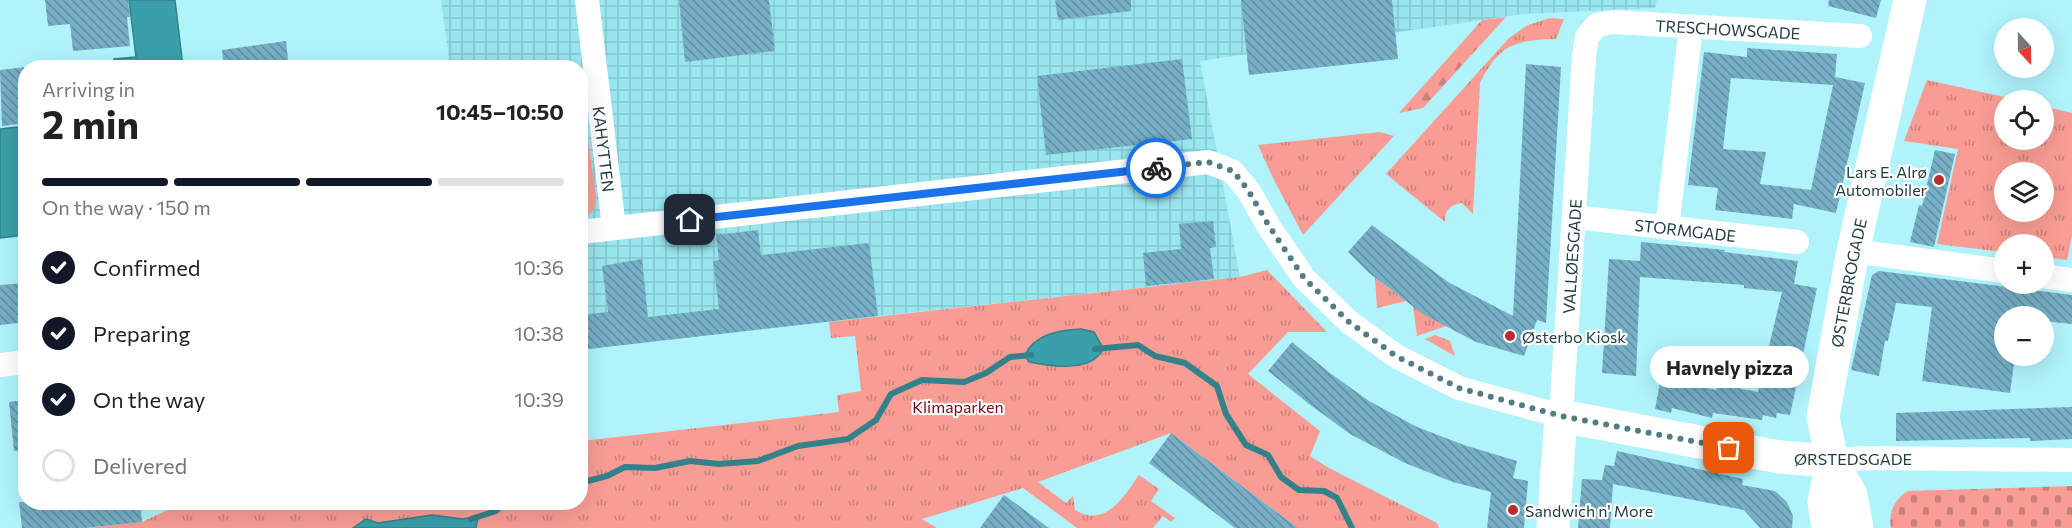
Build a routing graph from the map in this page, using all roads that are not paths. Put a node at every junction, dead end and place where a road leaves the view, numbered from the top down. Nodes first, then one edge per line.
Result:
1 (587, 0) edge
2 (1910, 0) edge
3 (1598, 25) joint
4 (1691, 27) junction
5 (1860, 36) dead end
6 (1575, 217) junction
7 (614, 228) junction
8 (1667, 228) junction
9 (588, 231) edge
10 (1797, 242) dead end
11 (1853, 251) junction
12 (1994, 270) edge
13 (2054, 278) edge
14 (2072, 280) edge
15 (18, 363) edge
16 (0, 365) edge
17 (1561, 416) junction
18 (2072, 460) edge
19 (1832, 461) junction
20 (1553, 528) edge
21 (1828, 528) edge
22 (1857, 528) edge

1 - 7 street, KAHYTTEN
2 - 11 main road, ØSTERBROGADE
3 - 4 street, TRESCHOWSGADE
3 - 6 street, VALLØESGADE
4 - 5 street, TRESCHOWSGADE
4 - 8 street
6 - 8 street, STORMGADE
6 - 17 street, VALLØESGADE
7 - 9 street
7 - 17 street, ØRSTEDSGADE
8 - 10 street, STORMGADE
11 - 12 street
11 - 19 main road, ØSTERBROGADE
13 - 14 street
15 - 16 street
17 - 19 main road, ØRSTEDSGADE
17 - 20 main road, VALLØESGADE
18 - 19 street, ØRSTEDSGADE
19 - 21 main road, ØSTERBROGADE
19 - 22 main road, ØSTERBROGADE

